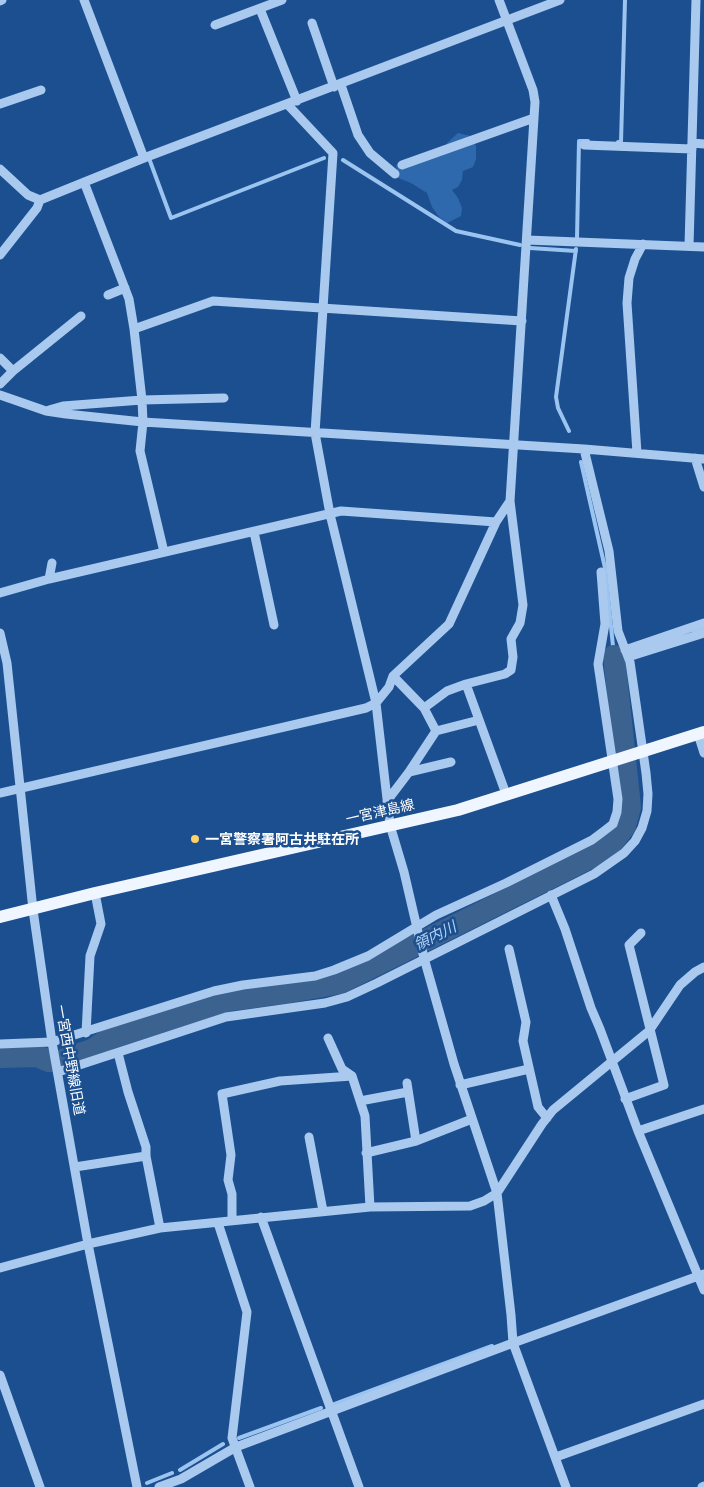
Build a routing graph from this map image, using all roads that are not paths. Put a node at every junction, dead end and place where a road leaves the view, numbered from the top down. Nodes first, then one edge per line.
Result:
1 (84, 0) edge
2 (282, 0) edge
3 (499, 0) edge
4 (560, 0) edge
5 (696, 0) edge
6 (260, 8) junction
7 (507, 20) junction
8 (312, 23) dead end
9 (216, 25) dead end
10 (700, 46) edge
11 (338, 86) junction
12 (41, 90) dead end
13 (297, 101) junction
14 (0, 104) edge
15 (288, 105) junction
16 (534, 118) junction
17 (704, 144) edge
18 (584, 145) dead end
19 (693, 146) junction
20 (144, 158) junction
21 (402, 165) dead end
22 (0, 169) edge
23 (395, 174) dead end
24 (84, 182) junction
25 (40, 200) junction
26 (527, 240) junction
27 (643, 244) junction
28 (690, 246) junction
29 (704, 247) edge
30 (0, 255) edge
31 (125, 288) junction
32 (108, 295) dead end
33 (323, 308) junction
34 (81, 316) dead end
35 (522, 321) junction
36 (134, 329) junction
37 (0, 358) edge
38 (13, 371) junction
39 (0, 384) edge
40 (0, 395) edge
41 (224, 398) dead end
42 (142, 400) junction
43 (46, 411) junction
44 (143, 422) junction
45 (315, 433) junction
46 (513, 445) junction
47 (584, 449) junction
48 (637, 453) junction
49 (699, 458) edge
50 (704, 487) edge
51 (510, 501) junction
52 (330, 514) junction
53 (496, 522) junction
54 (254, 532) junction
55 (164, 552) junction
56 (52, 563) dead end
57 (601, 572) dead end
58 (49, 579) junction
59 (0, 593) edge
60 (704, 623) edge
61 (274, 625) dead end
62 (0, 633) edge
63 (704, 633) edge
64 (627, 653) junction
65 (393, 676) junction
66 (466, 684) junction
67 (376, 703) junction
68 (424, 708) junction
69 (479, 720) junction
70 (436, 731) junction
71 (701, 733) edge
72 (643, 752) junction
73 (704, 753) edge
74 (612, 761) junction
75 (451, 762) dead end
76 (409, 772) junction
77 (21, 788) junction
78 (0, 793) edge
79 (506, 794) junction
80 (386, 801) junction
81 (390, 825) junction
82 (94, 893) junction
83 (551, 895) junction
84 (33, 910) junction
85 (0, 917) edge
86 (417, 928) junction
87 (641, 933) dead end
88 (509, 949) dead end
89 (424, 958) junction
90 (704, 967) edge
91 (649, 1031) junction
92 (86, 1033) junction
93 (328, 1038) dead end
94 (52, 1042) junction
95 (0, 1044) edge
96 (118, 1052) junction
97 (611, 1062) junction
98 (529, 1069) junction
99 (58, 1072) junction
100 (352, 1076) junction
101 (460, 1085) junction
102 (625, 1098) junction
103 (360, 1102) junction
104 (704, 1109) edge
105 (547, 1118) junction
106 (472, 1119) junction
107 (638, 1131) junction
108 (309, 1137) dead end
109 (416, 1141) junction
110 (366, 1152) junction
111 (146, 1156) junction
112 (75, 1167) junction
113 (497, 1193) junction
114 (370, 1207) junction
115 (324, 1211) junction
116 (261, 1217) junction
117 (232, 1220) junction
118 (218, 1223) junction
119 (160, 1228) junction
120 (88, 1244) junction
121 (0, 1268) edge
122 (701, 1275) edge
123 (704, 1290) edge
124 (513, 1343) junction
125 (0, 1374) edge
126 (704, 1404) edge
127 (332, 1412) junction
128 (236, 1447) junction
129 (556, 1457) junction
130 (40, 1487) edge
131 (137, 1487) edge
132 (159, 1487) edge
133 (250, 1487) edge
134 (359, 1487) edge
135 (566, 1487) edge

1 - 20 street
2 - 6 street
3 - 7 street
4 - 7 street
5 - 10 street
6 - 9 street
6 - 13 street
7 - 11 street
7 - 16 street
8 - 11 street
10 - 19 street
11 - 13 street
11 - 23 street
12 - 14 street
13 - 15 street
15 - 20 street
15 - 33 street
16 - 21 street
16 - 26 street
17 - 19 street
18 - 19 street
19 - 28 street
20 - 24 street
22 - 25 street
24 - 25 street
24 - 31 street
25 - 30 street
26 - 27 street
26 - 35 street
27 - 28 street
27 - 48 street
28 - 29 street
31 - 32 street
31 - 36 street
33 - 35 street
33 - 36 street
33 - 45 street
34 - 38 street
35 - 46 street
36 - 42 street
37 - 38 street
38 - 39 street
40 - 43 street
41 - 42 street
42 - 43 street
42 - 44 street
43 - 44 street
44 - 45 street
44 - 55 street
45 - 46 street
45 - 52 street
46 - 47 street
46 - 51 street
47 - 48 street
47 - 64 street
48 - 49 street
49 - 50 street
51 - 53 street
51 - 66 street
52 - 53 street
52 - 54 street
52 - 67 street
53 - 65 street
54 - 55 street
54 - 61 street
55 - 58 street
56 - 58 street
57 - 74 street
58 - 59 street
60 - 64 street
62 - 77 street, 一宮西中野線旧道
63 - 64 street
64 - 72 street
65 - 67 street
65 - 68 street
66 - 68 street
66 - 69 street
67 - 77 street
67 - 80 street
68 - 70 street
69 - 70 street
69 - 79 street
70 - 76 street
71 - 72 main road, 一宮津島線
71 - 73 street
72 - 74 main road, 一宮津島線
72 - 83 street
74 - 79 main road, 一宮津島線
74 - 86 street
75 - 76 street
76 - 80 street
77 - 78 street
77 - 84 street, 一宮西中野線旧道
79 - 81 main road, 一宮津島線
80 - 81 street
81 - 82 main road, 一宮津島線
81 - 86 street
82 - 84 main road, 一宮津島線
82 - 92 street
83 - 89 street
83 - 97 street
84 - 85 main road, 一宮津島線
84 - 94 street, 一宮西中野線旧道
86 - 89 street
86 - 92 street
87 - 91 street
88 - 98 street
89 - 96 street
89 - 101 street
90 - 91 street
91 - 97 street
91 - 102 street
92 - 94 street
93 - 100 street
94 - 95 street
94 - 99 street, 一宮西中野線旧道
96 - 99 street
96 - 111 street
97 - 102 street
97 - 105 street
98 - 101 street
98 - 105 street
99 - 112 street, 一宮西中野線旧道
100 - 103 street
100 - 117 street
101 - 106 street
102 - 107 street
103 - 109 street
103 - 110 street
104 - 107 street
105 - 113 street
106 - 109 street
106 - 113 street
107 - 122 street
108 - 115 street
109 - 110 street
110 - 114 street
111 - 112 street
111 - 119 street
112 - 120 street, 一宮西中野線旧道
113 - 114 street
113 - 124 street
114 - 115 street
115 - 116 street
116 - 117 street
116 - 127 street
117 - 118 street
118 - 119 street
118 - 128 street
119 - 120 street
120 - 121 street
120 - 131 street, 一宮西中野線旧道
122 - 123 street
122 - 124 street
124 - 127 street
124 - 129 street
125 - 130 street
126 - 129 street
127 - 128 street
127 - 134 street
128 - 132 street
128 - 133 street
129 - 135 street

